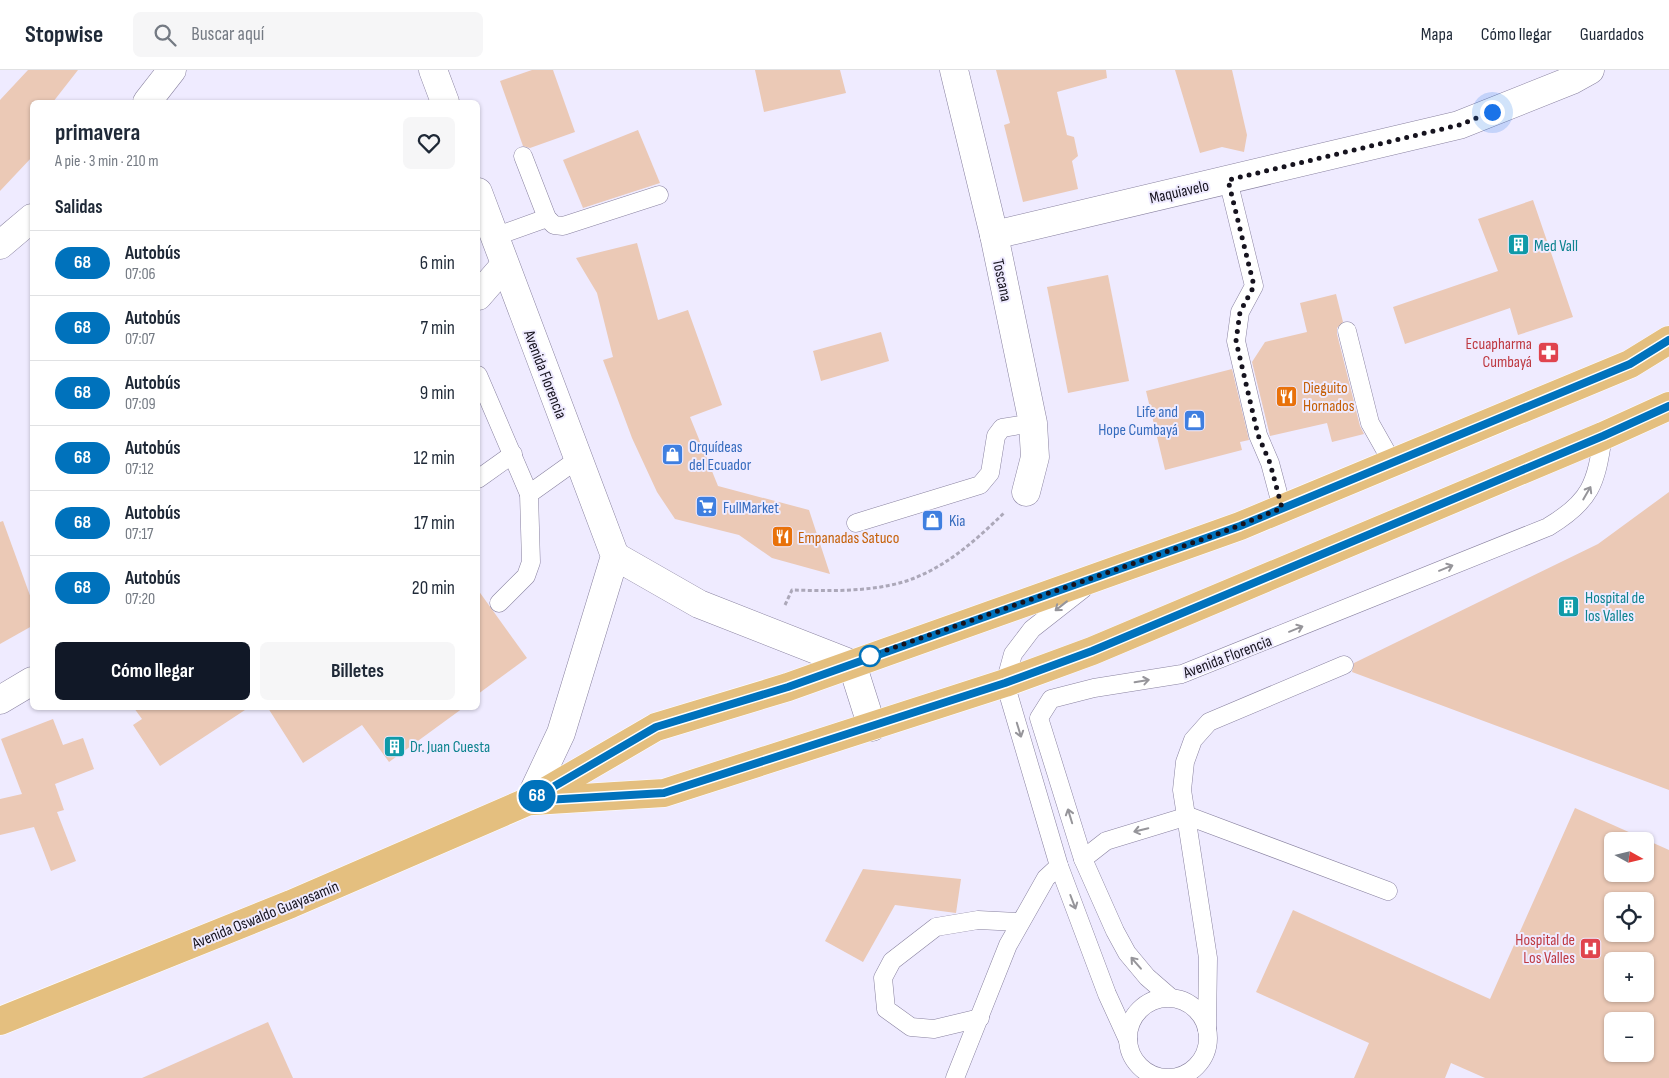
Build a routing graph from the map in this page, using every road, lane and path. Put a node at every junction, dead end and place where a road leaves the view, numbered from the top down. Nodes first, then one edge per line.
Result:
1 (172, 70) edge
2 (432, 70) edge
3 (954, 70) edge
4 (1590, 70) edge
5 (149, 100) edge
6 (443, 100) edge
7 (523, 156) dead end
8 (1228, 180) junction
9 (660, 195) dead end
10 (480, 198) edge
11 (547, 218) junction
12 (30, 220) edge
13 (994, 235) junction
14 (494, 238) junction
15 (0, 245) edge
16 (504, 266) junction
17 (480, 294) edge
18 (1346, 331) dead end
19 (1669, 340) edge
20 (480, 379) edge
21 (1669, 406) edge
22 (1033, 423) junction
23 (1603, 436) junction
24 (514, 454) junction
25 (578, 459) junction
26 (1392, 462) junction
27 (480, 478) edge
28 (1026, 492) joint
29 (529, 494) junction
30 (1282, 508) junction
31 (856, 523) dead end
32 (615, 556) junction
33 (1100, 576) junction
34 (499, 603) dead end
35 (773, 633) junction
36 (852, 664) junction
37 (1344, 665) dead end
38 (30, 682) edge
39 (1005, 683) junction
40 (0, 700) edge
41 (872, 727) junction
42 (529, 801) junction
43 (1188, 816) junction
44 (1083, 859) junction
45 (1059, 866) junction
46 (1388, 891) dead end
47 (1020, 922) junction
48 (1170, 997) junction
49 (980, 1018) junction
50 (0, 1021) edge
51 (1207, 1030) junction
52 (1128, 1040) junction
53 (1139, 1071) edge
54 (1194, 1072) edge
55 (955, 1078) edge

1 - 5 street
2 - 6 street
3 - 13 street, Toscana
4 - 8 street, Maquiavelo
7 - 11 lane
8 - 13 street, Maquiavelo
8 - 30 lane
9 - 11 lane
10 - 14 street, Avenida Florencia
11 - 14 lane
12 - 15 street
13 - 22 street, Toscana
14 - 16 street, Avenida Florencia
16 - 17 street
16 - 25 street, Avenida Florencia
18 - 26 lane
19 - 26 main road, Avenida Oswaldo Guayasamín
20 - 24 lane
21 - 23 main road, Avenida Oswaldo Guayasamín
22 - 28 street, Toscana
22 - 31 lane
23 - 39 main road, Avenida Oswaldo Guayasamín
44 -> 23 lane, Avenida Florencia
24 - 27 lane
24 - 29 lane
25 - 29 lane
25 - 32 street, Avenida Florencia
26 - 30 main road, Avenida Oswaldo Guayasamín
28 - 35 path
29 - 34 lane
30 - 33 main road, Avenida Oswaldo Guayasamín
32 - 35 street
32 - 42 street
33 - 36 main road, Avenida Oswaldo Guayasamín
33 -> 39 lane
35 - 36 street
36 - 41 street
36 - 42 main road, Avenida Oswaldo Guayasamín
37 - 43 lane
38 - 40 street
39 - 41 main road, Avenida Oswaldo Guayasamín
39 -> 45 lane
41 - 42 main road, Avenida Oswaldo Guayasamín
42 - 50 main road, Avenida Oswaldo Guayasamín
43 -> 44 lane
43 - 46 lane
43 - 51 lane
48 -> 44 lane, Avenida Florencia
45 - 47 lane
45 -> 52 lane
47 - 49 lane
47 - 49 lane
48 - 51 lane, Avenida Florencia
48 - 52 lane
49 - 55 lane
51 - 54 lane
52 - 53 lane
53 - 54 lane

